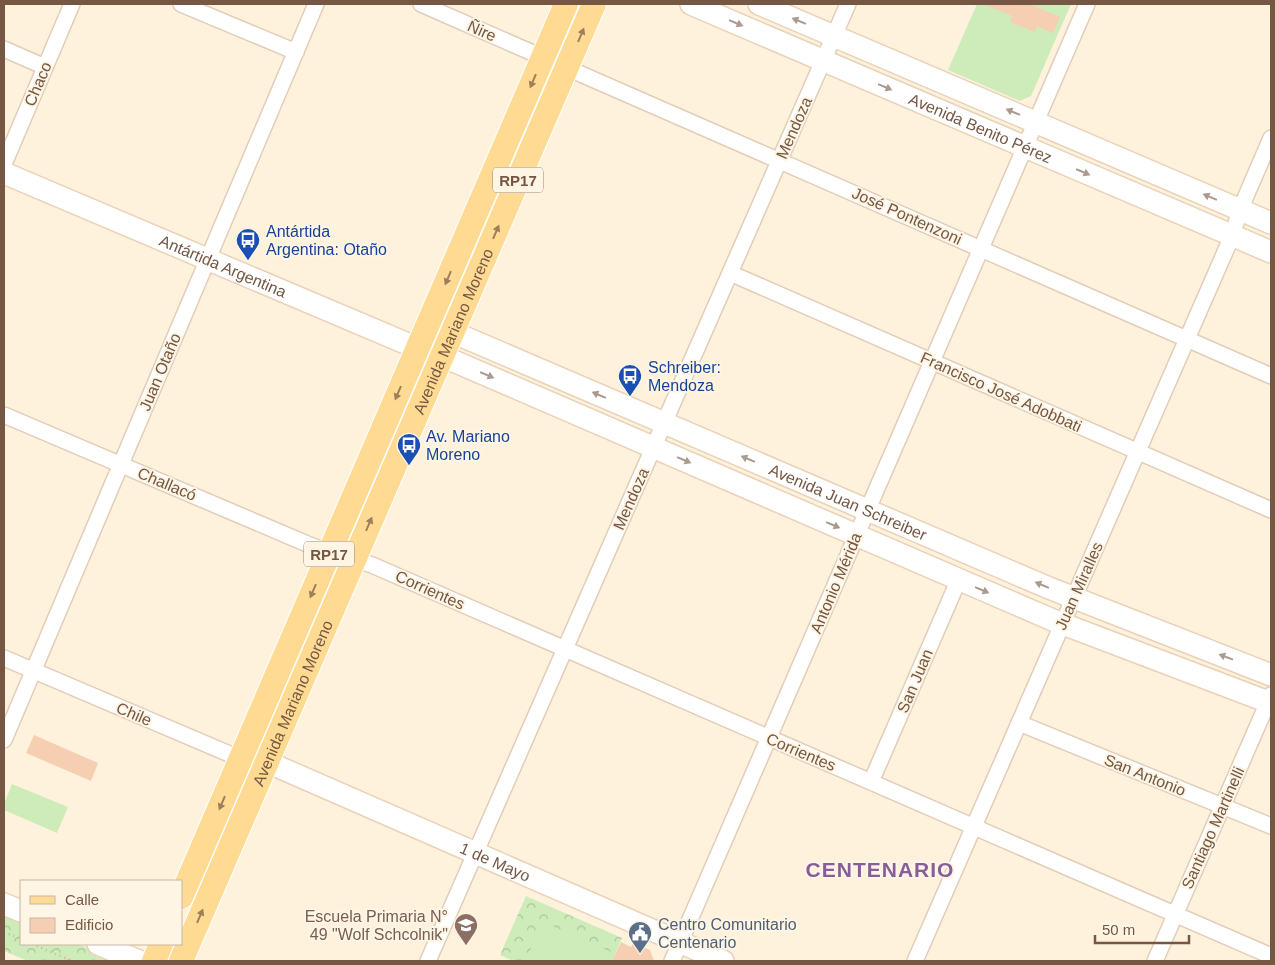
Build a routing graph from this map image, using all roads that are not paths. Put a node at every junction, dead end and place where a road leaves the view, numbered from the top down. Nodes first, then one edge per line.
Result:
1 (72, 4) edge
2 (181, 4) edge
3 (316, 4) edge
4 (420, 4) edge
5 (566, 4) edge
6 (594, 4) edge
7 (691, 4) edge
8 (759, 4) edge
9 (848, 4) edge
10 (1088, 4) edge
11 (834, 36) junction
12 (4, 49) edge
13 (296, 52) junction
14 (543, 57) junction
15 (823, 60) junction
16 (45, 67) junction
17 (567, 68) junction
18 (1036, 122) junction
19 (1271, 138) edge
20 (1026, 147) junction
21 (779, 160) junction
22 (4, 164) edge
23 (4, 172) edge
24 (1240, 210) junction
25 (1271, 223) edge
26 (1232, 236) junction
27 (982, 249) junction
28 (1271, 252) edge
29 (208, 259) junction
30 (730, 274) junction
31 (429, 322) junction
32 (452, 332) junction
33 (1187, 339) junction
34 (418, 349) junction
35 (442, 357) junction
36 (932, 362) junction
37 (1271, 376) edge
38 (4, 415) edge
39 (664, 423) junction
40 (654, 447) junction
41 (1138, 452) junction
42 (120, 464) junction
43 (1271, 510) edge
44 (868, 511) junction
45 (857, 536) junction
46 (330, 551) junction
47 (355, 558) junction
48 (959, 579) junction
49 (1074, 598) junction
50 (1062, 624) junction
51 (565, 649) junction
52 (4, 658) edge
53 (33, 671) junction
54 (1271, 675) edge
55 (1270, 700) edge
56 (1019, 723) junction
57 (769, 738) junction
58 (4, 740) edge
59 (241, 758) junction
60 (267, 762) junction
61 (871, 782) junction
62 (1222, 806) junction
63 (1271, 826) edge
64 (974, 827) junction
65 (476, 853) junction
66 (182, 895) edge
67 (4, 904) edge
68 (20, 911) edge
69 (1175, 914) junction
70 (100, 945) edge
71 (161, 945) edge
72 (676, 952) edge
73 (1271, 956) edge
74 (139, 961) edge
75 (154, 961) edge
76 (181, 961) edge
77 (428, 961) edge
78 (723, 961) edge
79 (915, 961) edge
80 (1155, 961) edge

1 - 16 street, Chaco
2 - 13 street
3 - 13 street, Juan Otaño
4 - 14 street, Ñire
5 - 14 main road, Avenida Mariano Moreno / RP17
17 -> 6 main road, Avenida Mariano Moreno / RP17
7 -> 15 main road, Avenida Benito Pérez
11 -> 8 main road, Avenida Benito Pérez
9 - 11 street, Mendoza
10 - 18 street, Antonio Mérida
11 - 15 street, Mendoza
18 -> 11 main road, Avenida Benito Pérez
12 - 16 street
13 - 29 street, Juan Otaño
14 - 17 street, José Pontenzoni
14 -> 31 main road, Avenida Mariano Moreno / RP17
15 -> 20 main road, Avenida Benito Pérez
15 - 21 street, Mendoza
16 - 22 street, Chaco
17 - 21 street, José Pontenzoni
32 -> 17 main road, Avenida Mariano Moreno / RP17
18 - 20 street, Antonio Mérida
24 -> 18 main road, Avenida Benito Pérez
19 - 24 street, Juan Miralles
20 -> 26 main road, Avenida Benito Pérez
20 - 27 street, Antonio Mérida
21 - 27 street, José Pontenzoni
21 - 30 street, Mendoza
23 - 29 main road, Antártida Argentina
24 - 25 main road, Avenida Benito Pérez
24 - 26 street, Juan Miralles
26 - 28 main road, Avenida Benito Pérez
26 - 33 street, Juan Miralles
27 - 33 street, José Pontenzoni
27 - 36 street, Antonio Mérida
29 - 34 main road, Antártida Argentina
29 - 42 street, Juan Otaño
30 - 36 street, Francisco José Adobbati
30 - 39 street, Mendoza
31 - 32 main road, Avenida Juan Schreiber
31 - 34 main road, Avenida Mariano Moreno / RP17
32 - 35 main road, Avenida Mariano Moreno / RP17
39 -> 32 main road, Avenida Juan Schreiber
33 - 37 street, José Pontenzoni
33 - 41 street, Juan Miralles
34 - 35 main road, Antártida Argentina
34 -> 46 main road, Avenida Mariano Moreno / RP17
35 -> 40 main road, Avenida Juan Schreiber
47 -> 35 main road, Avenida Mariano Moreno / RP17
36 - 41 street, Francisco José Adobbati
36 - 44 street, Antonio Mérida
38 - 42 street, Challacó
39 - 40 street, Mendoza
44 -> 39 main road, Avenida Juan Schreiber
40 -> 45 main road, Avenida Juan Schreiber
40 - 51 street, Mendoza
41 - 43 street, Francisco José Adobbati
41 - 49 street, Juan Miralles
42 - 46 street, Challacó
42 - 53 street, Juan Otaño
44 - 45 street, Antonio Mérida
49 -> 44 main road, Avenida Juan Schreiber
45 - 48 main road, Avenida Juan Schreiber
45 - 57 street, Antonio Mérida
46 - 47 street, Corrientes
46 -> 59 main road, Avenida Mariano Moreno / RP17
47 - 51 street, Corrientes
47 - 60 main road, Avenida Mariano Moreno / RP17
48 -> 50 main road, Avenida Juan Schreiber
48 - 61 street, San Juan
49 - 50 street, Juan Miralles
54 -> 49 main road, Avenida Juan Schreiber
50 - 55 main road, Avenida Juan Schreiber
50 - 56 street, Juan Miralles
51 - 57 street, Corrientes
51 - 65 street, Mendoza
52 - 53 street, Chile
53 - 58 street, Juan Otaño
53 - 59 street, Chile
55 - 62 street, Santiago Martinelli
56 - 62 street, San Antonio
56 - 64 street, Juan Miralles
57 - 61 street, Corrientes
57 - 72 street, Antonio Mérida
59 - 60 street, Chile
59 -> 66 main road, Avenida Mariano Moreno / RP17
60 - 65 main road, 1 de Mayo
76 -> 60 main road, Avenida Mariano Moreno / RP17
61 - 64 street, Corrientes
62 - 63 street, San Antonio
62 - 69 street, Santiago Martinelli
64 - 69 street, Corrientes
64 - 79 street, Juan Miralles
65 - 72 main road, 1 de Mayo
65 - 77 street, Mendoza
67 - 68 main road
69 - 73 street, Corrientes
69 - 80 street, Santiago Martinelli
70 - 74 main road
71 - 75 main road
72 - 78 main road, 1 de Mayo

